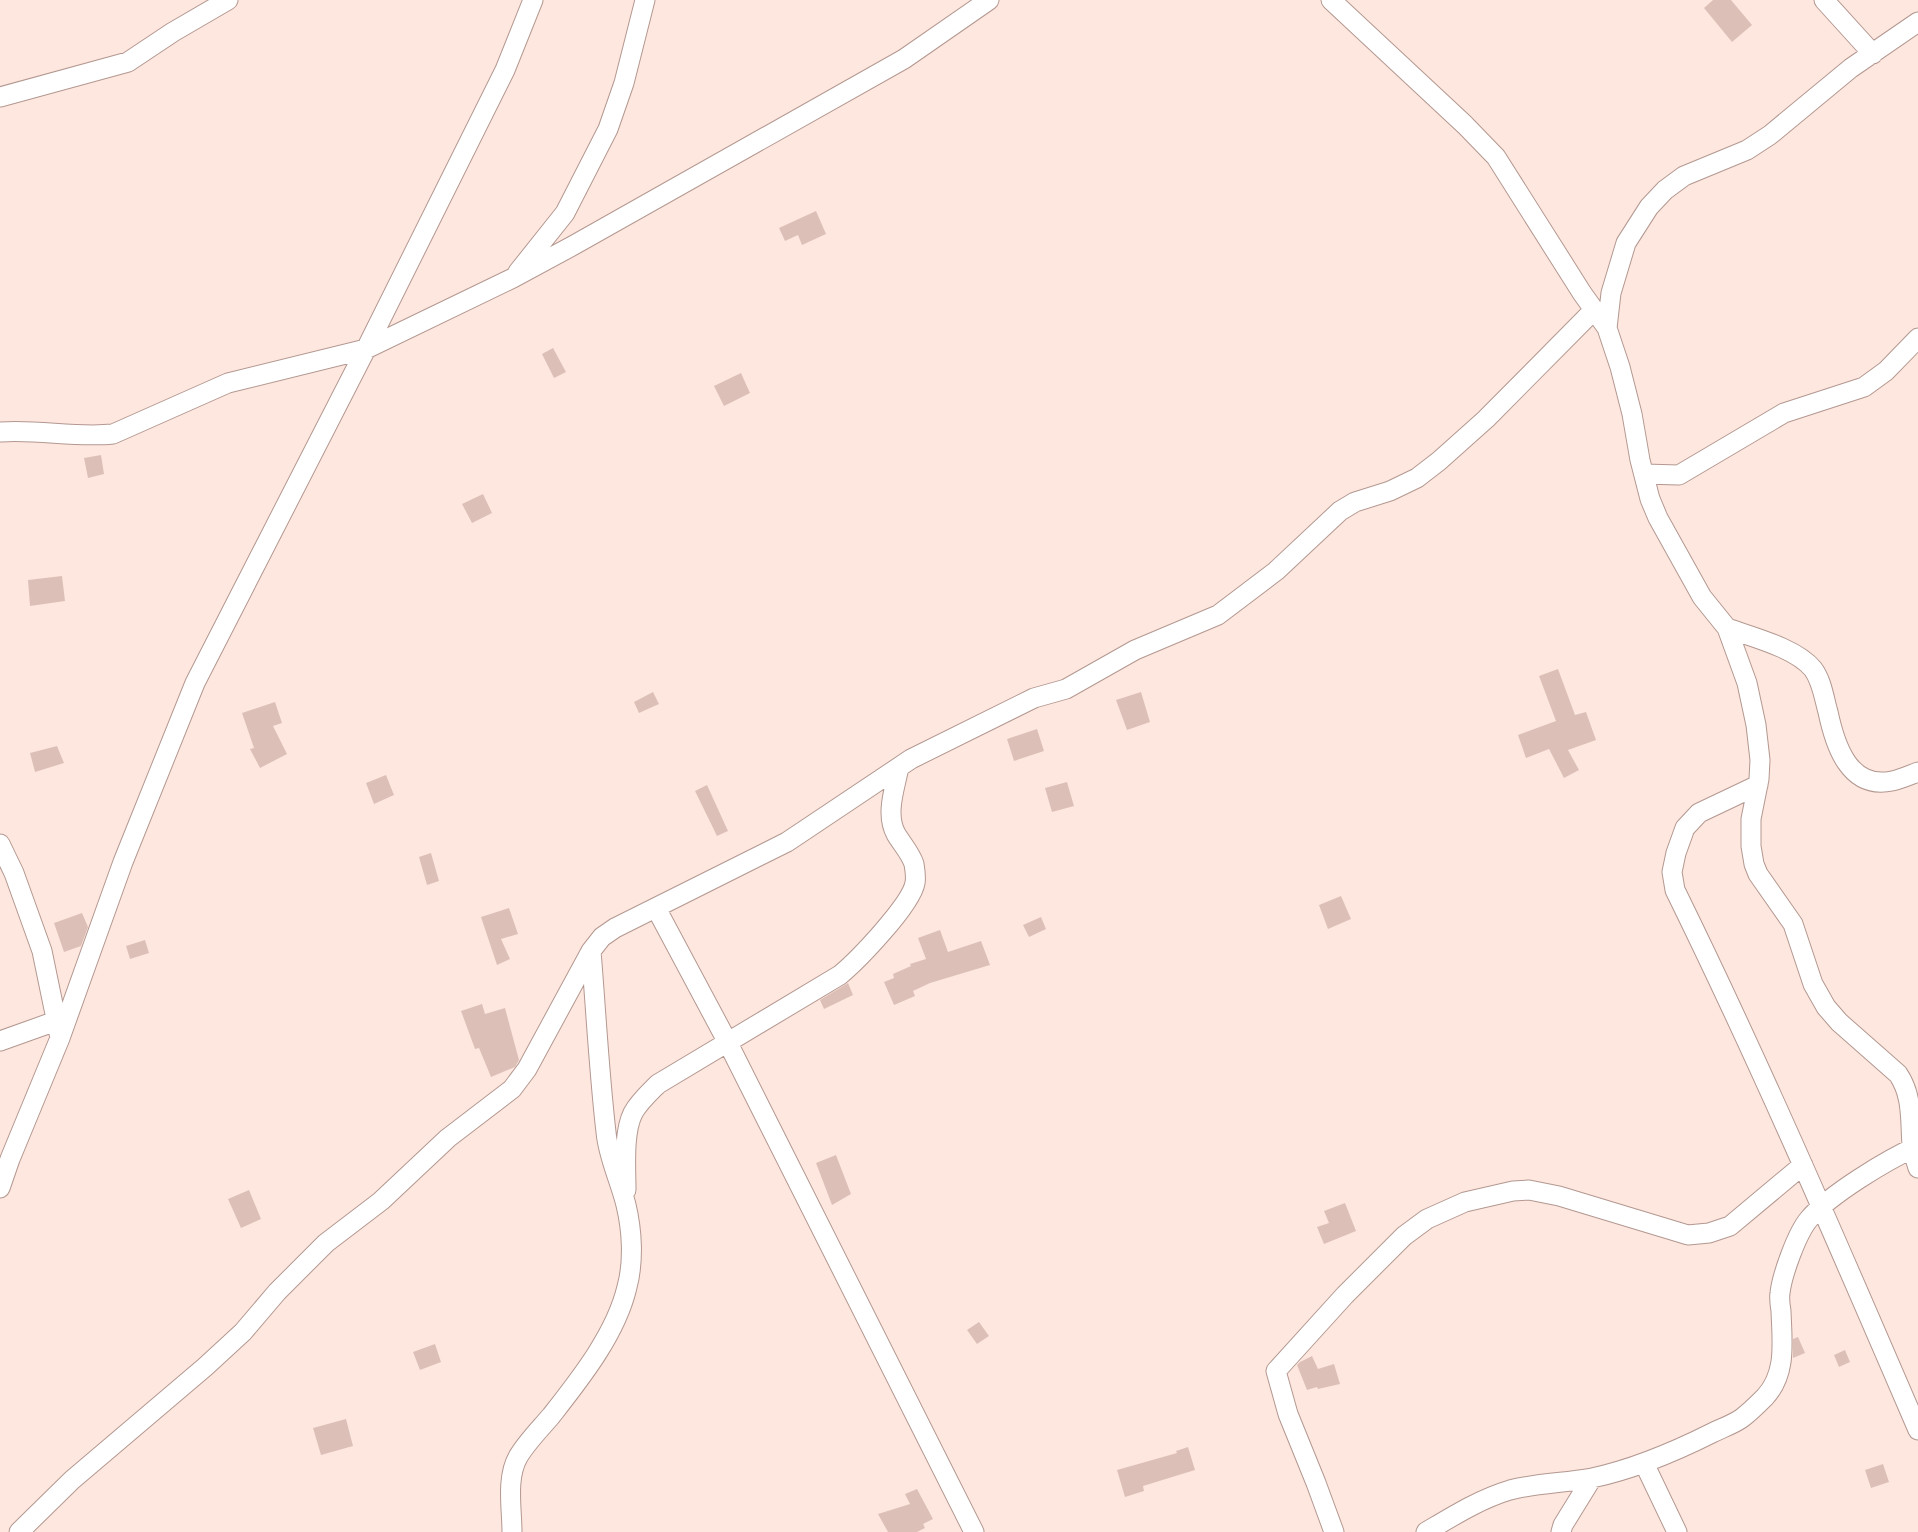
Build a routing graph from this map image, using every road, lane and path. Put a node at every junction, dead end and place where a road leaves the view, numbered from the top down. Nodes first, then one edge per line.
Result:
1 (228, 0) edge
2 (533, 0) edge
3 (645, 0) edge
4 (989, 0) edge
5 (1330, 0) edge
6 (1824, 0) edge
7 (1918, 22) edge
8 (1873, 54) junction
9 (0, 97) edge
10 (513, 278) junction
11 (1594, 310) junction
12 (1607, 328) junction
13 (1918, 338) edge
14 (366, 349) junction
15 (0, 432) edge
16 (1644, 474) junction
17 (1727, 628) junction
18 (899, 767) junction
19 (1918, 772) edge
20 (1758, 785) junction
21 (0, 844) edge
22 (656, 908) junction
23 (591, 951) junction
24 (58, 1030) junction
25 (0, 1041) edge
26 (727, 1041) junction
27 (1915, 1148) edge
28 (1803, 1165) junction
29 (1918, 1168) edge
30 (0, 1188) edge
31 (626, 1204) junction
32 (1821, 1206) junction
33 (1918, 1430) edge
34 (1644, 1463) junction
35 (1592, 1478) junction
36 (20, 1532) edge
37 (512, 1532) edge
38 (974, 1532) edge
39 (1334, 1532) edge
40 (1426, 1532) edge
41 (1561, 1532) edge
42 (1677, 1532) edge

1 - 9 street
2 - 14 street
3 - 10 street
4 - 10 street
5 - 11 street
6 - 8 street
7 - 8 street
8 - 12 street
10 - 14 street
11 - 12 street
11 - 18 street
12 - 16 street
13 - 16 street
14 - 15 street
14 - 24 street
16 - 17 street
17 - 19 street
17 - 20 street
18 - 22 street
18 - 26 street
20 - 27 street
20 - 28 street
21 - 24 street
22 - 23 street
22 - 26 street
23 - 31 street
23 - 36 street
24 - 25 street
24 - 30 street
26 - 31 street
26 - 38 street
27 - 29 street
27 - 32 street
28 - 32 street
28 - 39 street
31 - 37 street
32 - 33 street
32 - 34 street
34 - 35 street
34 - 42 street
35 - 40 street
35 - 41 street

